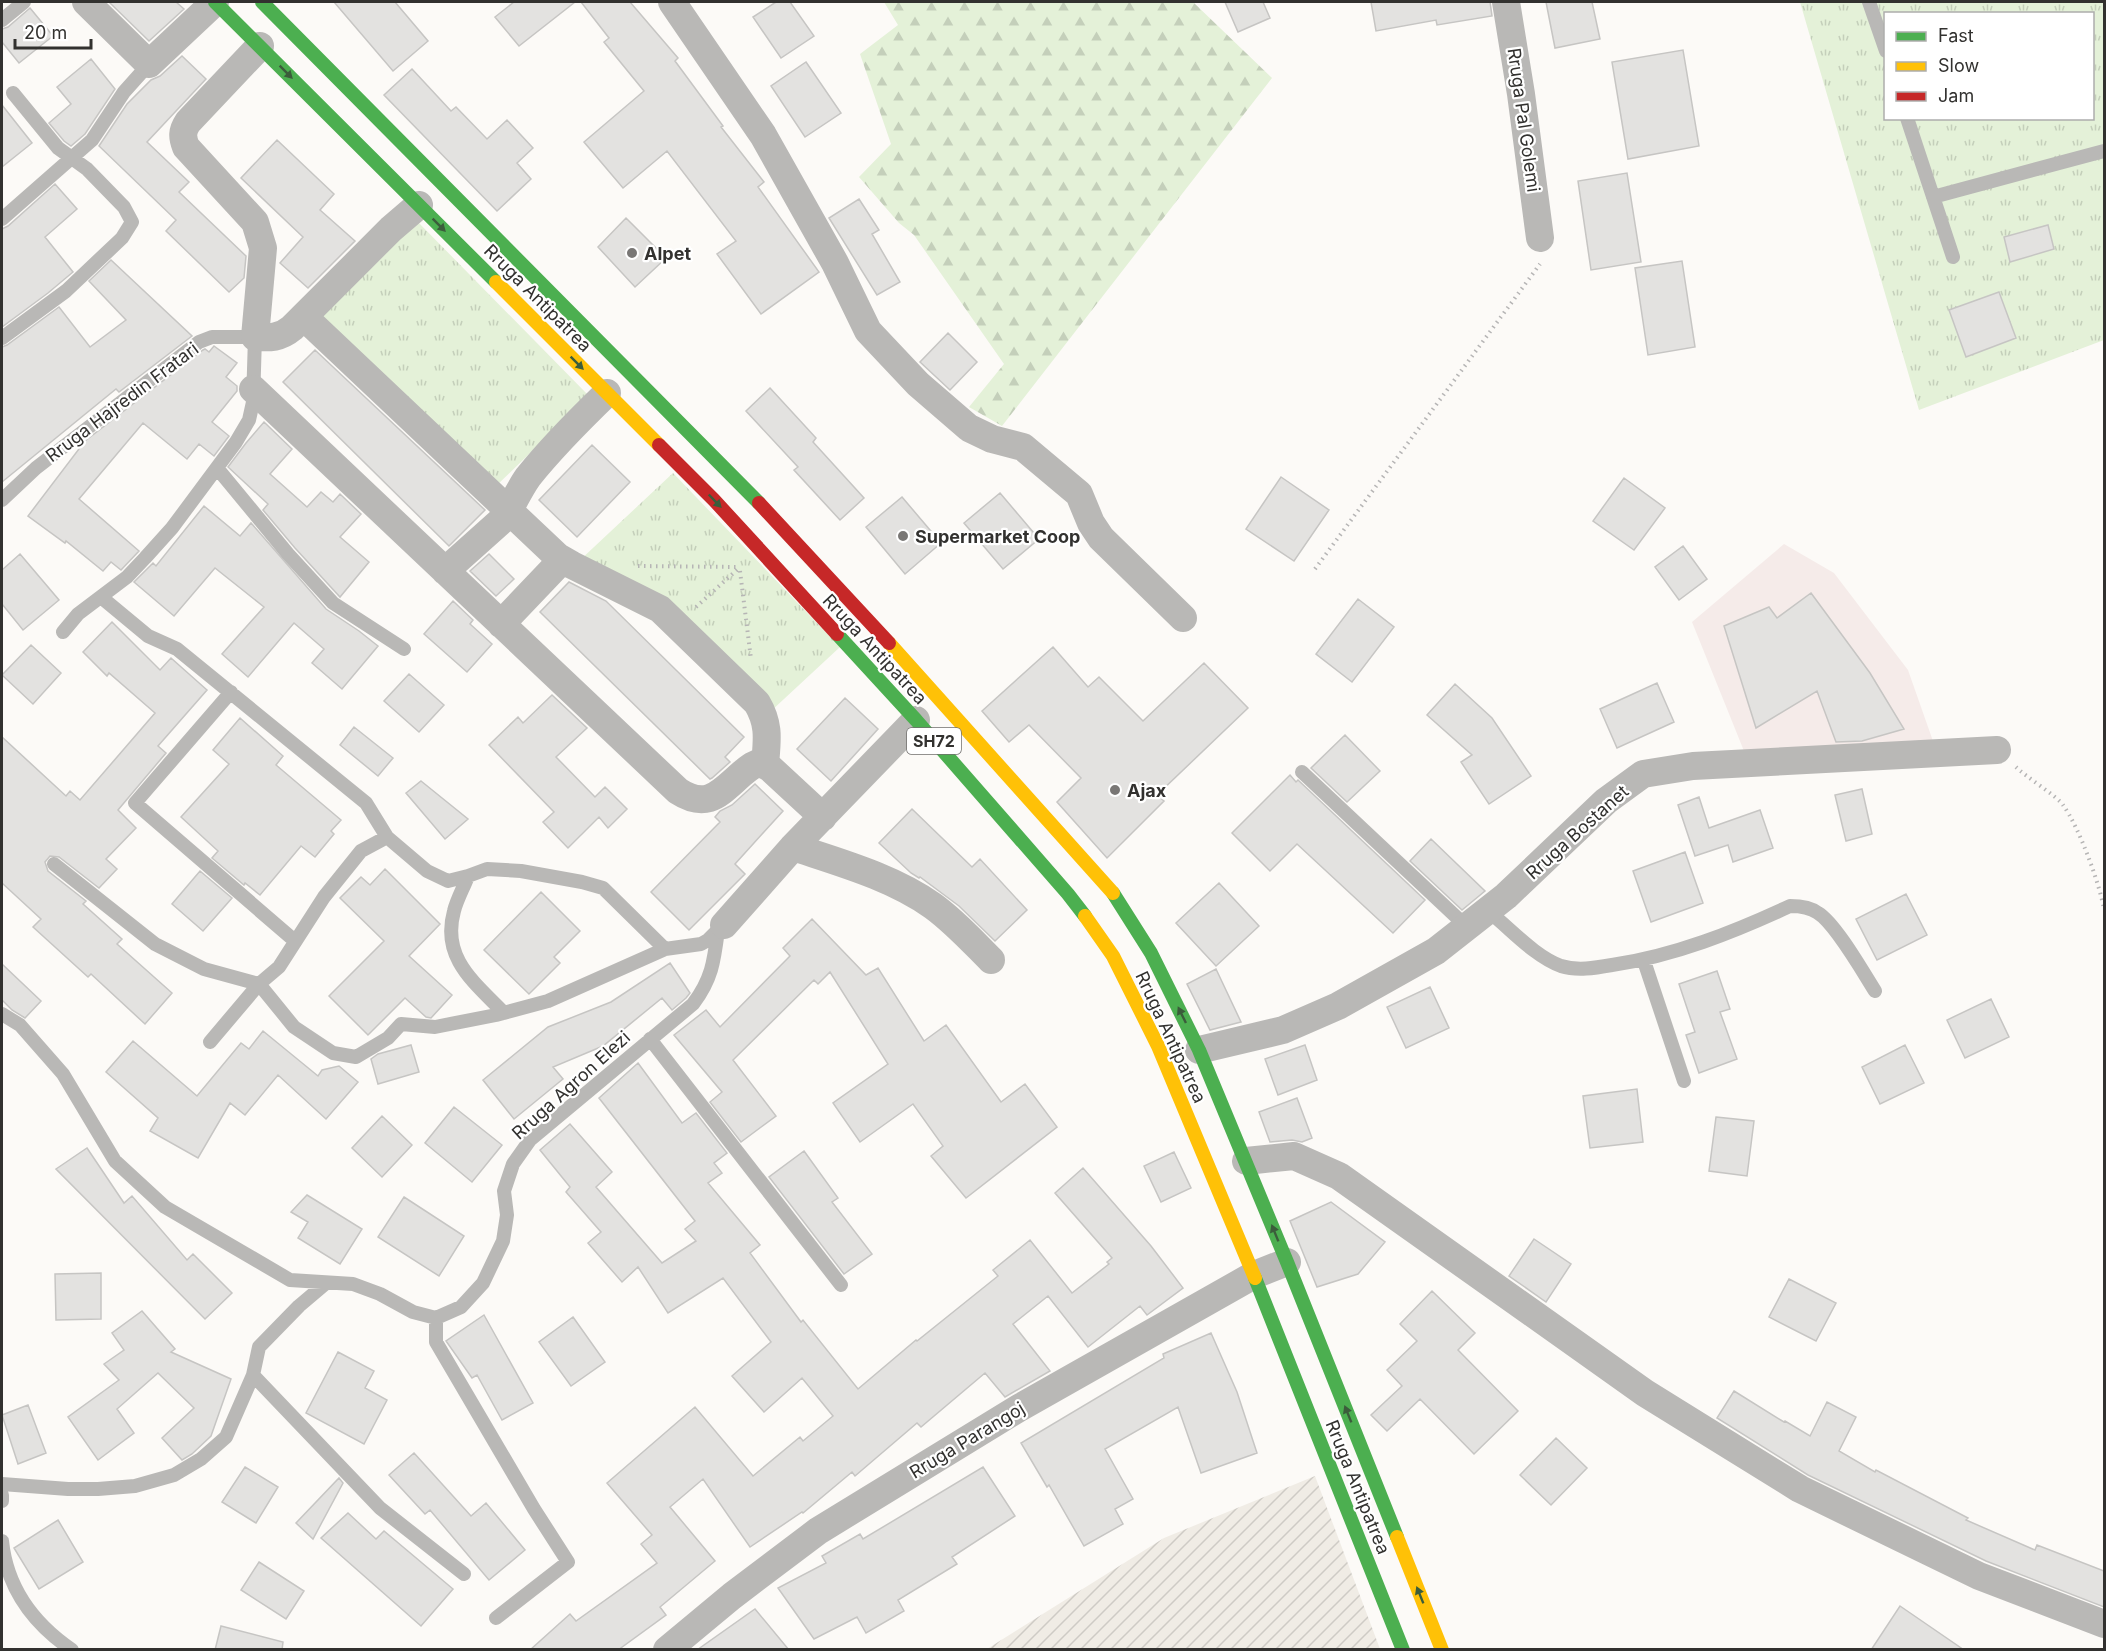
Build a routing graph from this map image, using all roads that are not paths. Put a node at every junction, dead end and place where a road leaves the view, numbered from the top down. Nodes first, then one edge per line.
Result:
1 (24, 2) edge
2 (86, 2) edge
3 (215, 2) edge
4 (262, 2) edge
5 (672, 2) edge
6 (1506, 2) edge
7 (1869, 2) edge
8 (2, 20) edge
9 (1884, 45) edge
10 (260, 46) junction
11 (149, 64) junction
12 (13, 93) dead end
13 (1908, 120) edge
14 (2104, 152) edge
15 (72, 159) junction
16 (1933, 197) junction
17 (419, 205) junction
18 (2, 219) edge
19 (1540, 238) road end
20 (1953, 257) dead end
21 (304, 317) junction
22 (255, 337) junction
23 (2, 338) edge
24 (253, 389) junction
25 (607, 393) junction
26 (217, 468) junction
27 (2, 500) edge
28 (509, 511) junction
29 (562, 560) junction
30 (445, 571) junction
31 (101, 597) junction
32 (1183, 618) dead end
33 (501, 624) junction
34 (63, 632) dead end
35 (404, 649) dead end
36 (231, 692) junction
37 (916, 720) junction
38 (1998, 750) road end
39 (765, 765) junction
40 (1302, 772) dead end
41 (823, 817) junction
42 (387, 837) junction
43 (793, 847) junction
44 (54, 864) dead end
45 (468, 876) junction
46 (1478, 919) junction
47 (721, 928) junction
48 (295, 941) junction
49 (665, 949) junction
50 (991, 960) dead end
51 (1644, 961) junction
52 (260, 984) junction
53 (1875, 991) dead end
54 (504, 1013) junction
55 (2, 1014) edge
56 (650, 1039) junction
57 (210, 1042) dead end
58 (1199, 1050) junction
59 (1684, 1081) dead end
60 (1246, 1161) junction
61 (1287, 1262) junction
62 (1254, 1275) junction
63 (325, 1284) junction
64 (842, 1285) dead end
65 (436, 1318) junction
66 (254, 1375) junction
67 (2, 1484) edge
68 (2, 1494) edge
69 (2, 1501) edge
70 (2, 1541) edge
71 (464, 1574) dead end
72 (496, 1618) dead end
73 (2104, 1623) edge
74 (72, 1650) edge
75 (667, 1650) edge
76 (1403, 1650) edge
77 (1442, 1650) edge

1 - 8 lane
2 - 11 street
3 - 10 main road, Rruga Antipatrea / SH72
3 - 11 street
58 -> 4 main road, Rruga Antipatrea / SH72
5 - 32 street
6 - 19 street, Rruga Pal Golemi
7 - 9 lane
10 -> 17 main road, Rruga Antipatrea / SH72
10 - 22 street
11 - 15 lane
12 - 15 lane
13 - 16 lane
14 - 16 lane
15 - 18 lane
15 - 23 lane
16 - 20 lane
17 - 21 street, Rruga Hajredin Fratari
17 -> 25 main road, Rruga Antipatrea / SH72
21 - 22 street, Rruga Hajredin Fratari
21 - 28 street
22 - 24 lane
22 - 27 lane, Rruga Hajredin Fratari
24 - 26 lane
24 - 30 street
25 - 28 street
25 -> 37 main road, Rruga Antipatrea / SH72
26 - 31 lane
26 - 35 lane
28 - 29 street
28 - 30 street
29 - 33 street
29 - 39 street
30 - 33 street
31 - 34 lane
31 - 36 lane
33 - 39 street
36 - 42 lane
36 - 48 lane
37 - 41 street
37 - 62 main road, Rruga Antipatrea / SH72
38 - 46 street, Rruga Bostanet
39 - 41 street
40 - 46 lane
41 - 43 street
42 - 45 lane
42 - 48 lane
43 - 47 street
43 - 50 street
44 - 52 lane
45 - 49 lane
45 - 54 lane
46 - 51 lane
46 - 58 street, Rruga Bostanet
47 - 49 lane
47 - 56 lane, Rruga Agron Elezi
48 - 52 lane
49 - 54 lane
51 - 53 lane
51 - 59 lane
52 - 54 lane
52 - 57 lane
55 - 63 lane
56 - 64 lane
56 - 65 lane, Rruga Agron Elezi
58 - 60 main road, Rruga Antipatrea / SH72
61 -> 60 main road, Rruga Antipatrea / SH72
60 - 73 street
61 - 62 street, Rruga Parangoj
77 -> 61 main road, Rruga Antipatrea / SH72
62 - 75 street, Rruga Parangoj
62 - 76 main road, Rruga Antipatrea / SH72
63 - 65 lane
63 - 66 lane
65 - 72 lane
66 - 67 lane
66 - 71 lane
68 - 69 lane
70 - 74 lane

